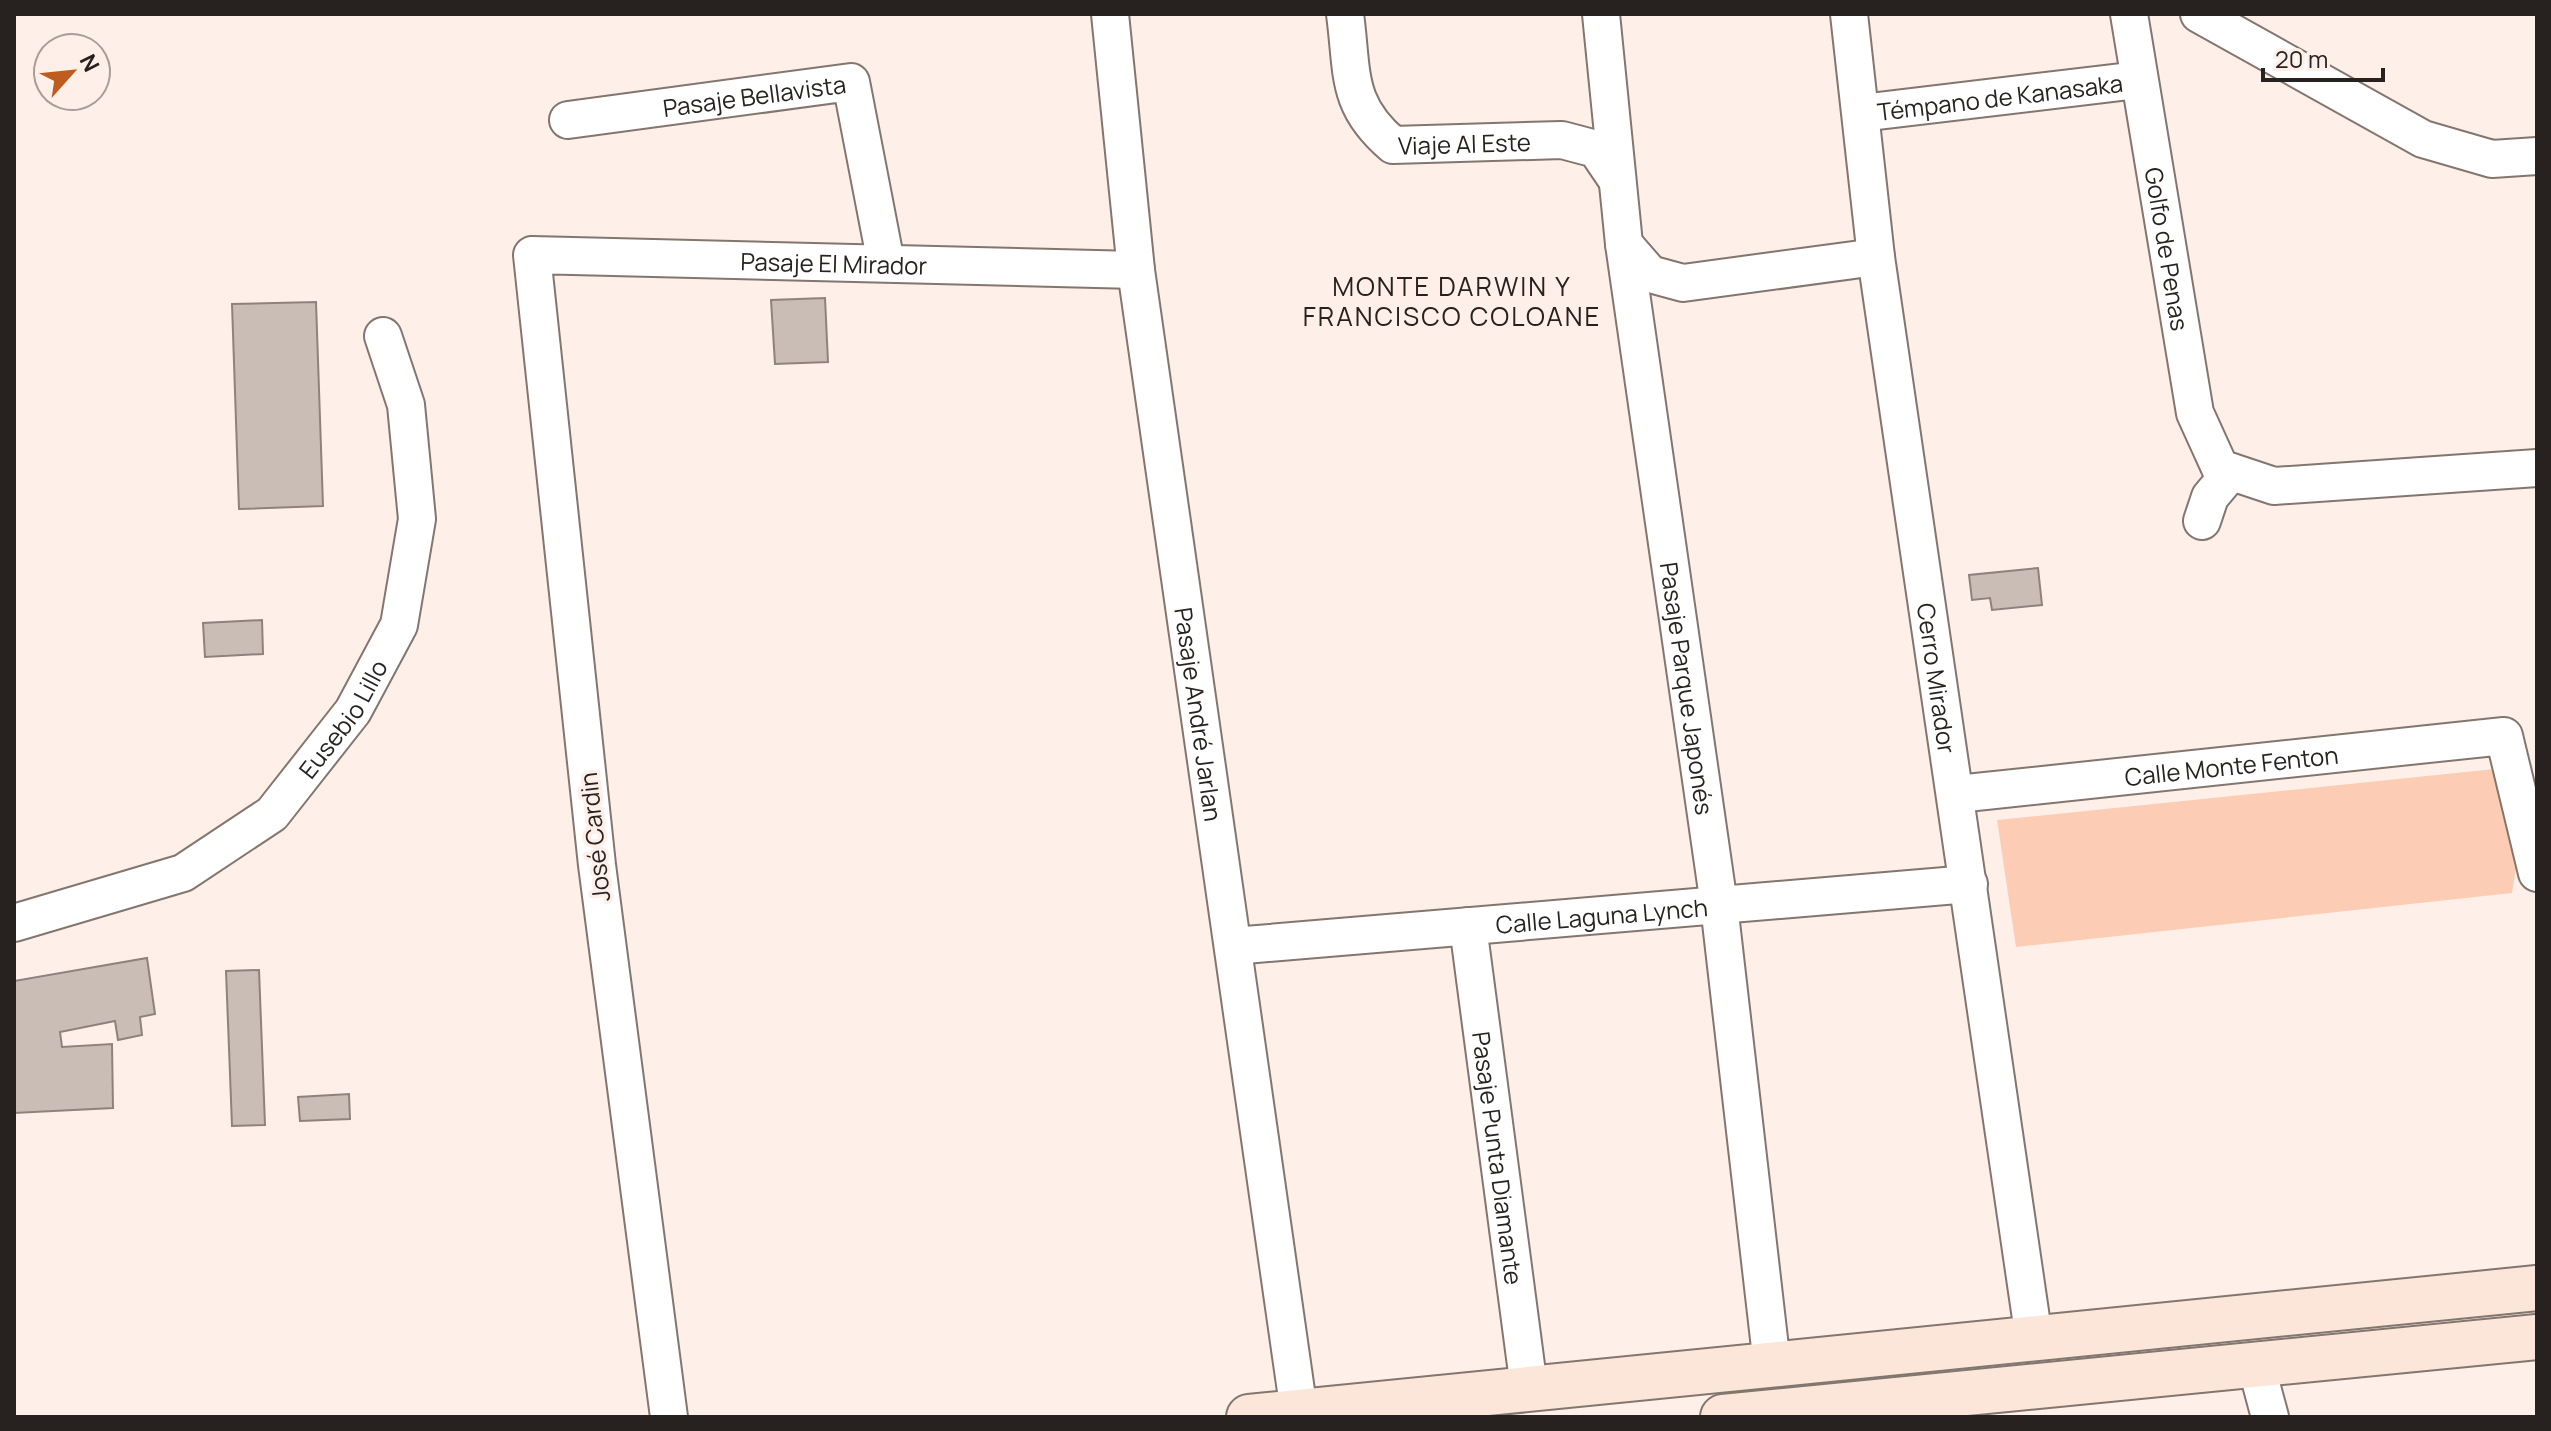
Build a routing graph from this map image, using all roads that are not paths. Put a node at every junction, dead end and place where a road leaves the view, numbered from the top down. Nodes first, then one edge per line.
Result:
1 (1110, 14) edge
2 (1345, 14) edge
3 (1601, 14) edge
4 (1849, 14) edge
5 (2129, 14) edge
6 (2199, 14) edge
7 (2138, 80) junction
8 (1861, 113) junction
9 (568, 120) dead end
10 (2537, 156) edge
11 (1617, 180) junction
12 (1624, 244) junction
13 (532, 255) joint
14 (1876, 257) junction
15 (886, 263) junction
16 (1136, 270) junction
17 (383, 336) dead end
18 (2537, 468) edge
19 (2231, 472) junction
20 (2202, 521) dead end
21 (1957, 794) junction
22 (2537, 873) edge
23 (1969, 884) junction
24 (1719, 905) junction
25 (14, 923) edge
26 (1468, 926) junction
27 (1233, 946) junction
28 (2537, 1288) edge
29 (2537, 1337) edge
30 (2034, 1339) junction
31 (1910, 1352) junction
32 (1772, 1365) junction
33 (2256, 1365) junction
34 (1529, 1388) junction
35 (1926, 1407) edge
36 (1299, 1412) junction
37 (669, 1417) edge
38 (1249, 1417) edge
39 (1723, 1417) edge
40 (2270, 1417) edge

1 - 16 street, Pasaje André Jarlan
2 - 11 street, Viaje Al Este
3 - 11 street, Pasaje Parque Japonés
4 - 8 street, Cerro Mirador
5 - 7 street, Golfo de Penas
6 - 10 street
7 - 8 street, Témpano de Kanasaka
7 - 19 street, Golfo de Penas
8 - 14 street, Cerro Mirador
9 - 15 street, Pasaje Bellavista
11 - 12 street, Pasaje Parque Japonés
12 - 14 street
12 - 24 street, Pasaje Parque Japonés
13 - 15 street, Pasaje El Mirador
13 - 37 street, José Cardin
14 - 21 street, Cerro Mirador
15 - 16 street, Pasaje El Mirador
16 - 27 street, Pasaje André Jarlan
17 - 25 street, Eusebio Lillo
18 - 19 street
19 - 20 street
21 - 22 street, Calle Monte Fenton
21 - 23 street, Cerro Mirador
23 - 24 street, Calle Laguna Lynch
23 - 30 street, Cerro Mirador
24 - 26 street, Calle Laguna Lynch
24 - 32 street, Pasaje Parque Japonés
26 - 27 street, Calle Laguna Lynch
26 - 34 street, Pasaje Punta Diamante
27 - 36 street, Pasaje André Jarlan
28 - 30 street
29 - 33 street
30 - 31 street
31 - 32 street
31 - 35 street
32 - 34 street
33 - 35 street
33 - 40 street
34 - 36 street
35 - 39 street
36 - 38 street

